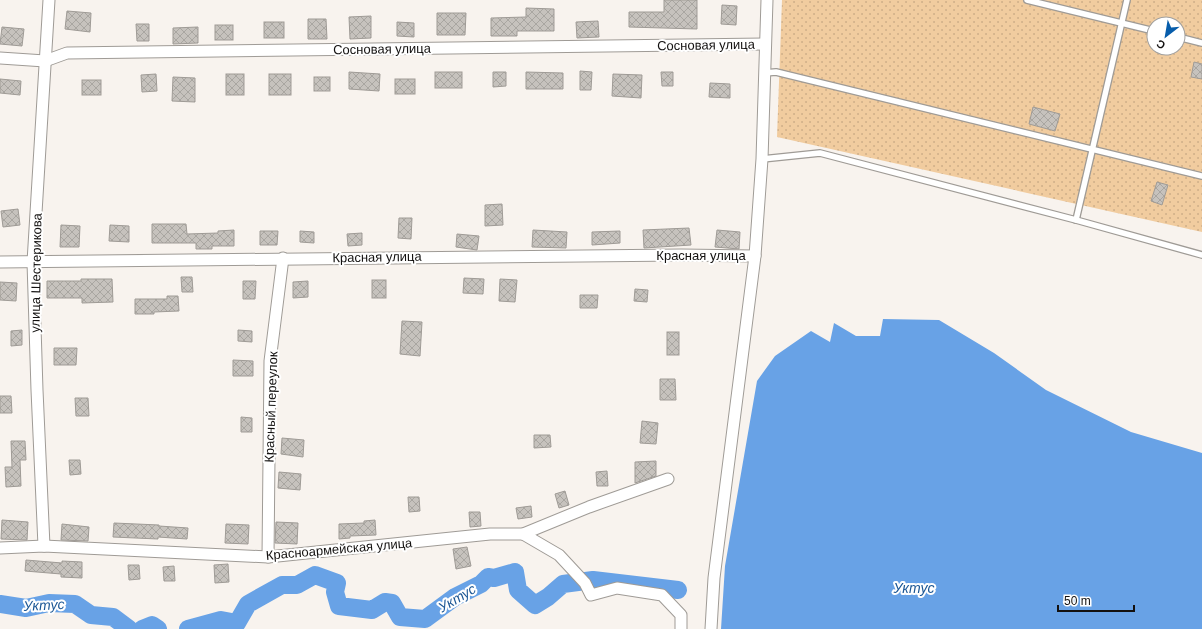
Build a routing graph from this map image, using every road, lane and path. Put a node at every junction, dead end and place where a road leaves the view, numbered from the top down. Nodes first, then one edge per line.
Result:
1 (49, 0) edge
2 (767, 0) edge
3 (1027, 0) edge
4 (1127, 0) edge
5 (1122, 24) junction
6 (1146, 29) edge
7 (1186, 39) edge
8 (1202, 43) edge
9 (765, 44) junction
10 (0, 58) edge
11 (45, 61) junction
12 (764, 73) junction
13 (1092, 150) junction
14 (762, 159) junction
15 (1202, 176) edge
16 (1076, 220) junction
17 (1202, 255) edge
18 (755, 256) junction
19 (283, 258) junction
20 (0, 262) edge
21 (34, 262) junction
22 (668, 479) dead end
23 (523, 534) junction
24 (44, 546) junction
25 (0, 548) edge
26 (268, 557) junction
27 (681, 629) edge
28 (711, 629) edge

1 - 11 street, улица Шестерикова
2 - 9 street
3 - 5 lane
4 - 5 lane
5 - 6 lane
5 - 13 lane
7 - 8 lane
9 - 11 street, Сосновая улица
9 - 12 street
10 - 11 street, Сосновая улица
11 - 21 street, улица Шестерикова
12 - 13 lane
12 - 14 street
13 - 15 lane
13 - 16 lane
14 - 16 lane
14 - 18 street
16 - 17 lane
18 - 19 street, Красная улица
18 - 28 street
19 - 21 street, Красная улица
19 - 26 street, Красный переулок
20 - 21 street, Красная улица
21 - 24 street, улица Шестерикова
22 - 23 street, Красноармейская улица
23 - 26 street, Красноармейская улица
23 - 27 street
24 - 25 street, Красноармейская улица
24 - 26 street, Красноармейская улица

